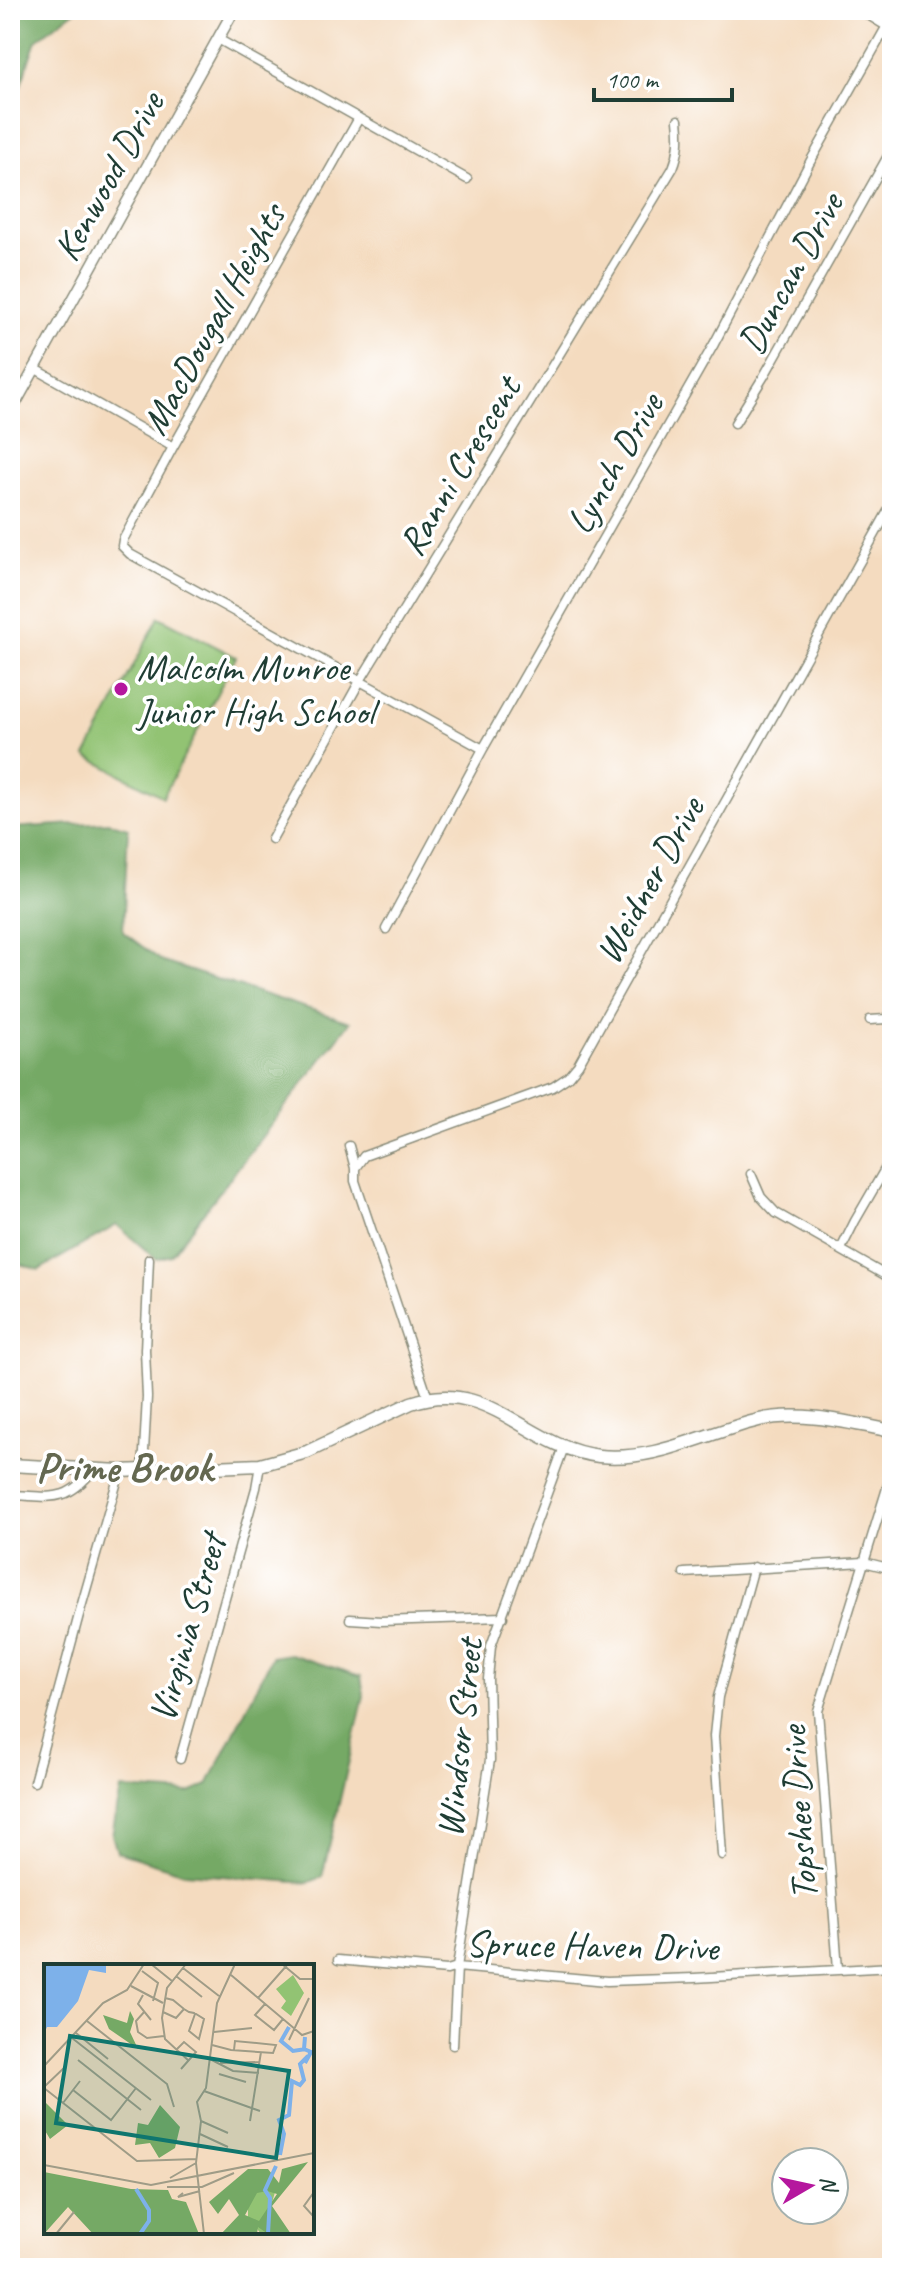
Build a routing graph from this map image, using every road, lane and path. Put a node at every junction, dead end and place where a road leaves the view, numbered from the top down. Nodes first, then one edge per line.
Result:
1 (234, 10) edge
2 (864, 10) edge
3 (890, 25) edge
4 (218, 39) junction
5 (359, 118) junction
6 (678, 120) dead end
7 (892, 149) edge
8 (467, 179) dead end
9 (34, 368) junction
10 (10, 413) edge
11 (735, 423) dead end
12 (173, 447) junction
13 (892, 504) edge
14 (360, 681) junction
15 (483, 749) junction
16 (272, 839) dead end
17 (386, 929) dead end
18 (870, 1020) dead end
19 (892, 1021) edge
20 (349, 1146) dead end
21 (892, 1157) edge
22 (355, 1168) junction
23 (751, 1174) dead end
24 (841, 1249) junction
25 (149, 1259) dead end
26 (892, 1279) edge
27 (428, 1398) junction
28 (892, 1431) edge
29 (564, 1447) junction
30 (10, 1465) edge
31 (260, 1465) junction
32 (94, 1469) junction
33 (143, 1470) junction
34 (120, 1471) junction
35 (892, 1472) edge
36 (10, 1495) edge
37 (864, 1562) junction
38 (754, 1567) junction
39 (892, 1569) edge
40 (684, 1573) dead end
41 (503, 1617) junction
42 (350, 1619) dead end
43 (180, 1759) dead end
44 (34, 1782) dead end
45 (722, 1855) dead end
46 (338, 1960) dead end
47 (457, 1967) junction
48 (892, 1967) edge
49 (838, 1969) junction
50 (453, 2045) dead end

1 - 4 street, Kenwood Drive
2 - 3 main road
3 - 15 street, Lynch Drive
4 - 5 street
4 - 9 street, Kenwood Drive
5 - 8 street
5 - 12 street, MacDougall Heights
6 - 14 street, Ranni Crescent
7 - 11 street, Duncan Drive
9 - 10 street, Kenwood Drive
9 - 12 street
12 - 14 street, MacDougall Heights
13 - 22 street, Weidner Drive
14 - 15 street
14 - 16 street, Ranni Crescent
15 - 17 street, Lynch Drive
18 - 19 street
20 - 22 street
21 - 24 street
22 - 27 street
23 - 24 street
24 - 26 street
25 - 33 street
27 - 29 main road
27 - 31 main road
28 - 29 main road
29 - 41 street, Windsor Street
30 - 32 main road
31 - 33 main road
31 - 43 street, Virginia Street
32 - 34 main road
32 - 36 street
33 - 34 main road
34 - 44 street
35 - 37 street, Topshee Drive
37 - 38 street
37 - 39 street
37 - 49 street, Topshee Drive
38 - 40 street
38 - 45 street
41 - 42 street
41 - 47 street, Windsor Street
46 - 47 street, Spruce Haven Drive
47 - 49 street, Spruce Haven Drive
47 - 50 street, Windsor Street
48 - 49 street, Spruce Haven Drive

